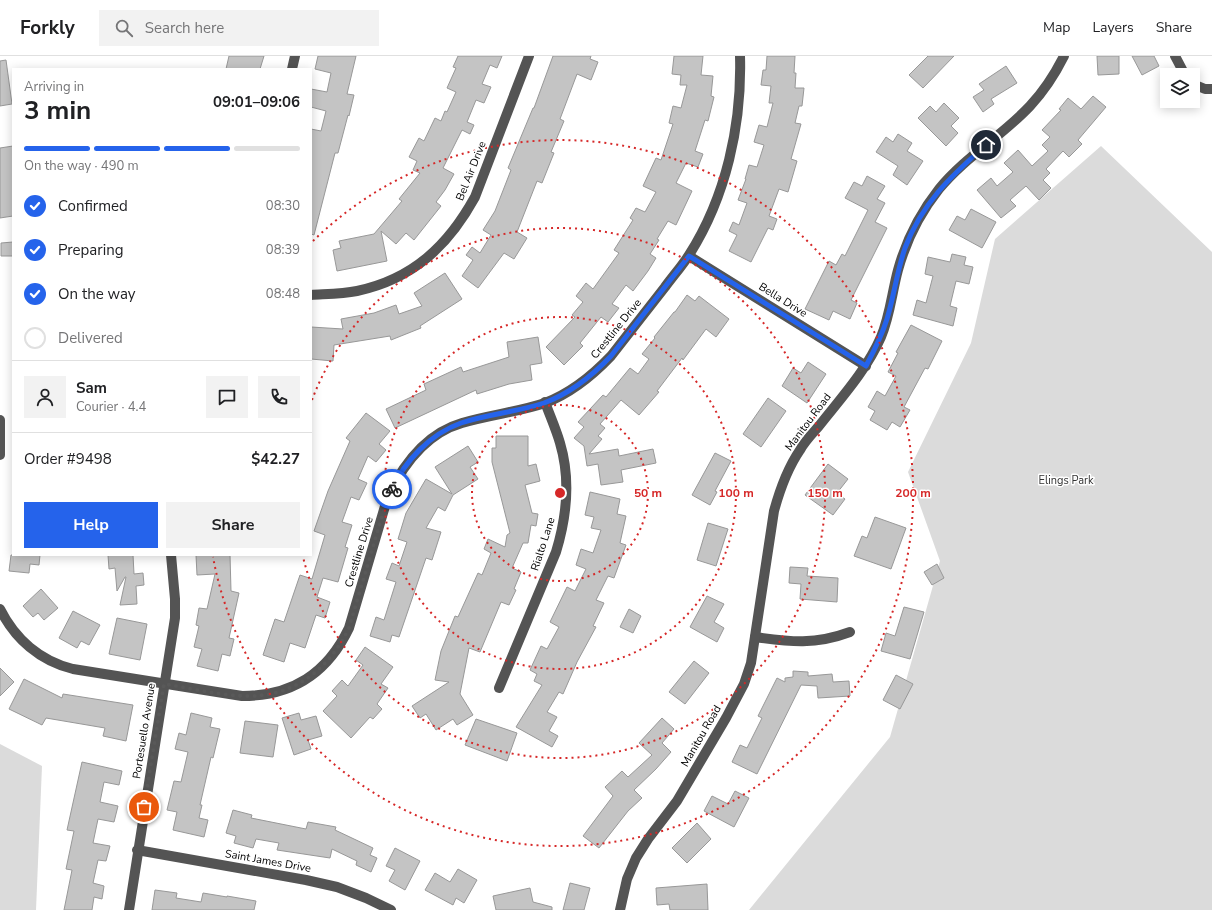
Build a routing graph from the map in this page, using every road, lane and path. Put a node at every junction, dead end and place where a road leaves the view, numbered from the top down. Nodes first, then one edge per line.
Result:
1 (295, 56) edge
2 (529, 56) edge
3 (740, 56) edge
4 (1064, 56) edge
5 (1175, 56) edge
6 (292, 68) edge
7 (1181, 68) edge
8 (1200, 87) edge
9 (1212, 89) edge
10 (689, 256) junction
11 (312, 295) edge
12 (866, 366) junction
13 (545, 402) junction
14 (0, 420) edge
15 (0, 455) edge
16 (172, 556) edge
17 (0, 609) edge
18 (850, 632) dead end
19 (755, 637) junction
20 (164, 684) junction
21 (500, 688) dead end
22 (137, 850) junction
23 (386, 909) edge
24 (129, 910) edge
25 (620, 910) edge

1 - 6 street
2 - 11 street, Bel Air Drive
3 - 10 street, Crestline Drive
4 - 12 street, Manitou Road
5 - 7 street
8 - 9 street
10 - 12 street, Bella Drive
10 - 13 street, Crestline Drive
12 - 19 street, Manitou Road
13 - 20 street, Crestline Drive
13 - 21 street, Rialto Lane
14 - 15 street
16 - 20 street, Portesuello Avenue
17 - 20 street, Crestline Drive
18 - 19 street
19 - 25 street, Manitou Road
20 - 22 street, Portesuello Avenue
22 - 23 street, Saint James Drive
22 - 24 street, Portesuello Avenue

